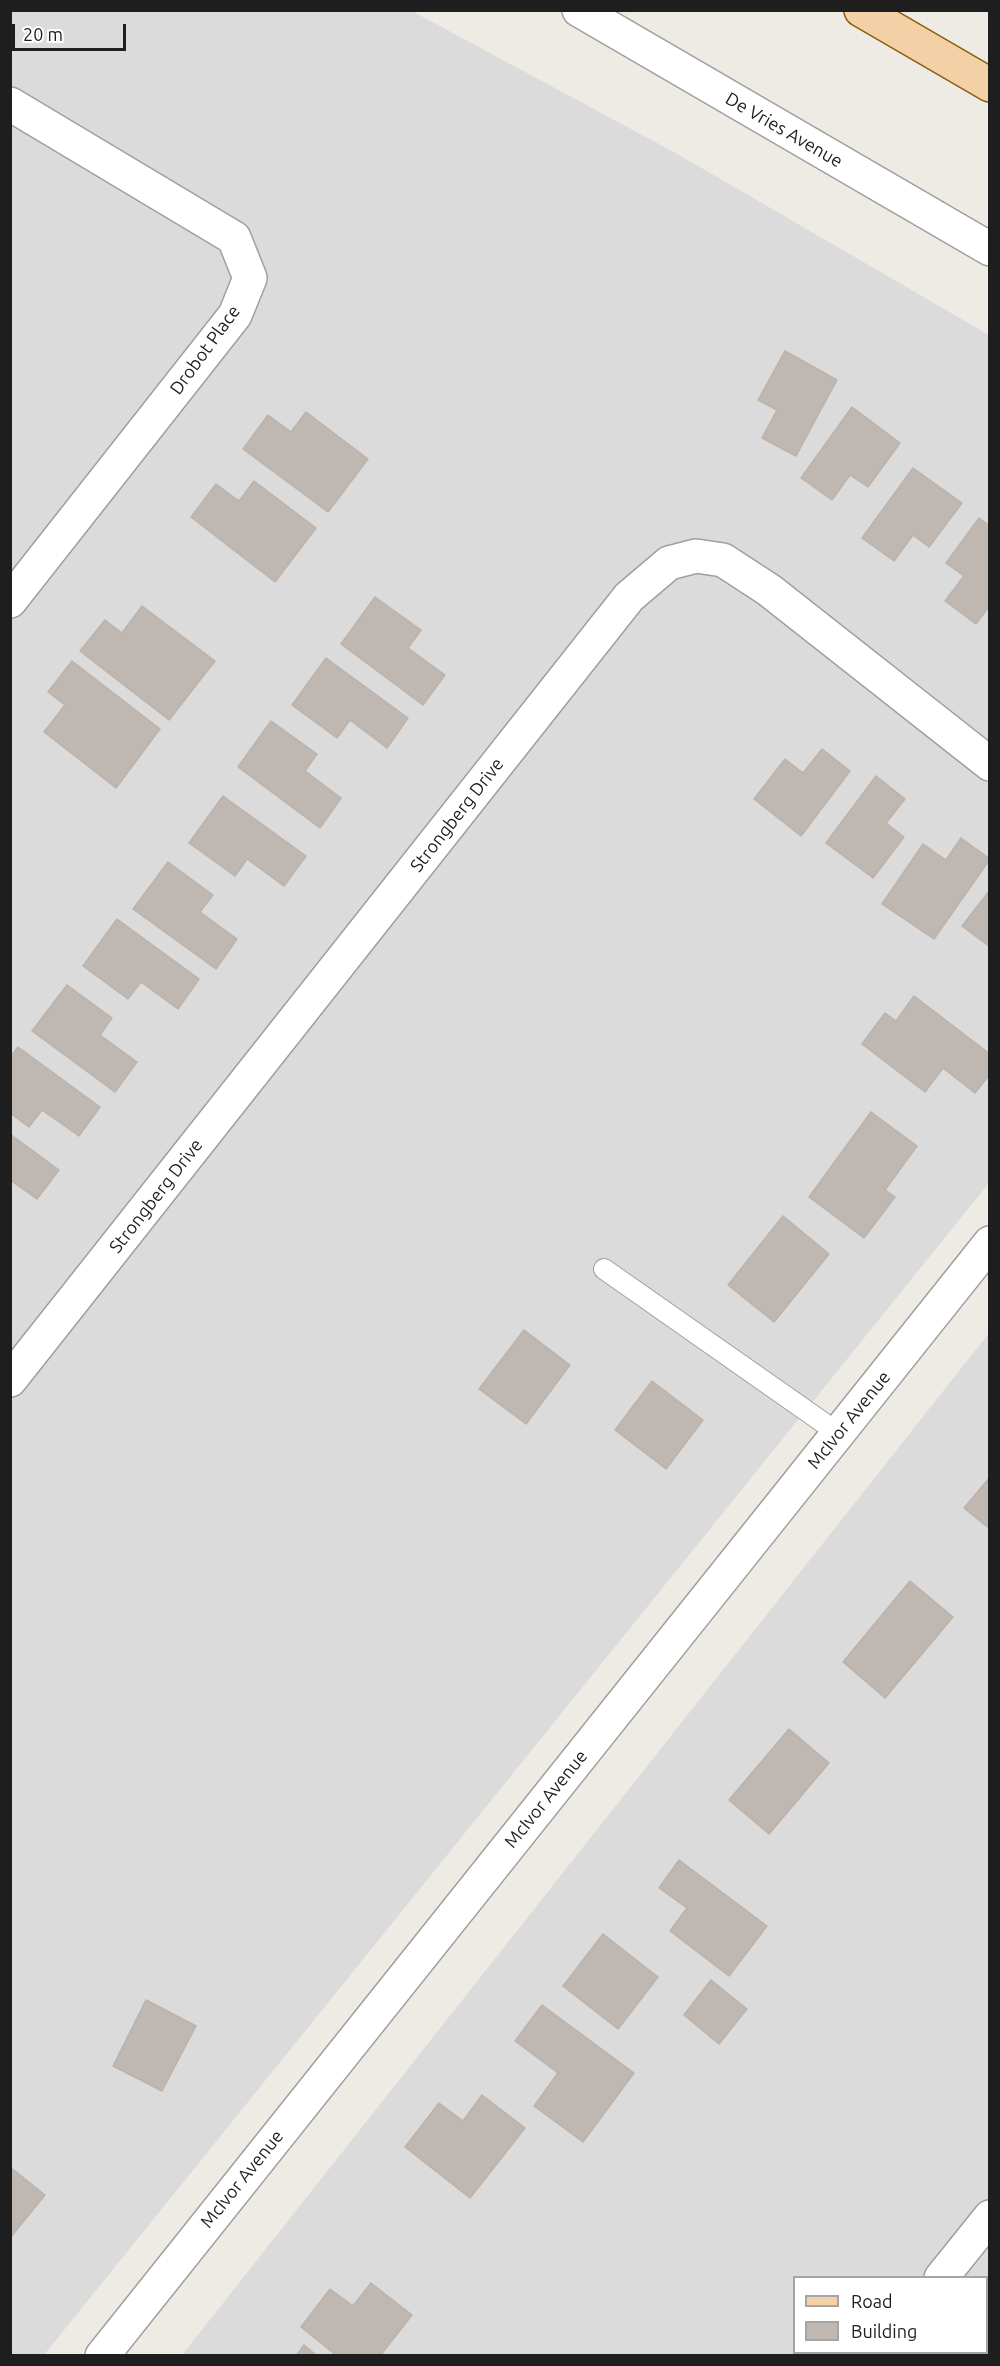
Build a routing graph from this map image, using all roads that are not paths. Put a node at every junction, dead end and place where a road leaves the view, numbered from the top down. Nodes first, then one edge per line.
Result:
1 (579, 10) edge
2 (861, 10) edge
3 (990, 85) edge
4 (10, 104) edge
5 (990, 249) edge
6 (10, 601) edge
7 (990, 764) edge
8 (990, 1243) edge
9 (604, 1269) dead end
10 (10, 1380) edge
11 (838, 1432) junction
12 (990, 2217) edge
13 (942, 2276) edge
14 (102, 2355) edge

1 - 5 street, De Vries Avenue
2 - 3 main road
4 - 6 street, Drobot Place
7 - 10 street, Strongberg Drive
8 - 11 street, McIvor Avenue
9 - 11 lane
11 - 14 street, McIvor Avenue
12 - 13 street

